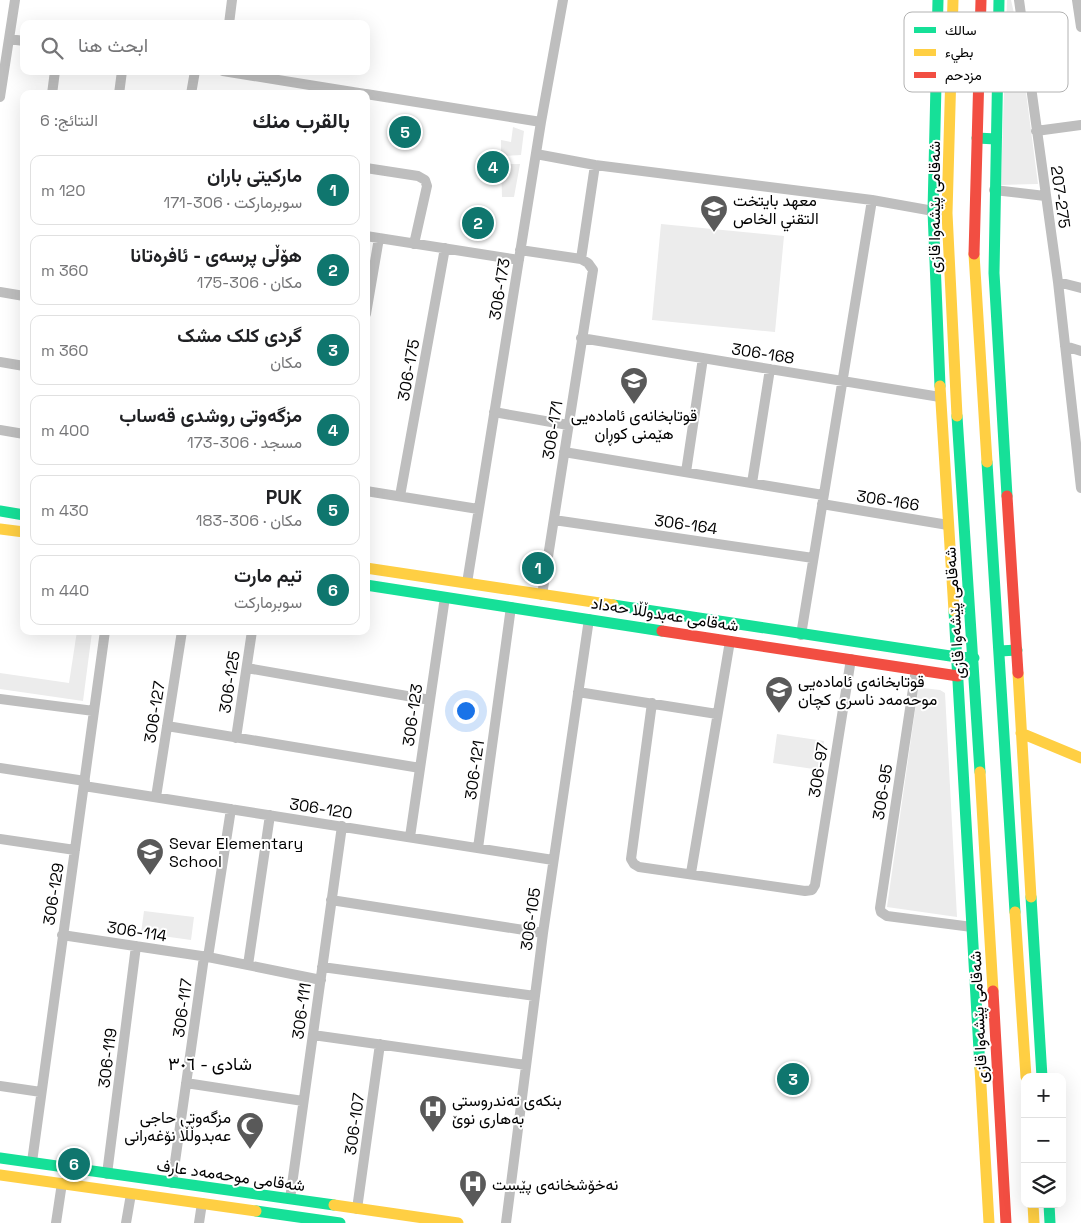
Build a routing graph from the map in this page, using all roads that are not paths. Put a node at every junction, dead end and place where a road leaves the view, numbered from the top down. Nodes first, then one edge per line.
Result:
1 (14, 0) edge
2 (232, 0) edge
3 (563, 0) edge
4 (1077, 0) edge
5 (230, 20) edge
6 (1081, 27) edge
7 (9, 39) junction
8 (20, 40) edge
9 (54, 75) edge
10 (121, 75) edge
11 (194, 75) edge
12 (248, 75) edge
13 (53, 90) edge
14 (120, 90) edge
15 (192, 90) edge
16 (341, 90) edge
17 (936, 92) edge
18 (950, 92) edge
19 (978, 92) edge
20 (997, 92) edge
21 (1031, 92) edge
22 (370, 95) edge
23 (0, 97) edge
24 (541, 122) junction
25 (1081, 125) edge
26 (1036, 131) junction
27 (977, 138) junction
28 (996, 139) junction
29 (536, 154) junction
30 (595, 165) junction
31 (370, 169) edge
32 (994, 190) junction
33 (1045, 196) junction
34 (872, 200) junction
35 (933, 211) junction
36 (947, 213) junction
37 (370, 237) edge
38 (379, 238) junction
39 (414, 244) junction
40 (445, 248) junction
41 (520, 255) junction
42 (581, 259) junction
43 (1058, 282) junction
44 (1081, 288) edge
45 (370, 291) edge
46 (0, 292) edge
47 (20, 294) edge
48 (581, 338) junction
49 (1065, 346) junction
50 (1081, 351) edge
51 (704, 358) junction
52 (0, 362) edge
53 (20, 365) edge
54 (770, 369) junction
55 (842, 381) junction
56 (940, 397) junction
57 (955, 400) junction
58 (494, 412) junction
59 (568, 425) junction
60 (0, 430) edge
61 (20, 433) edge
62 (564, 452) junction
63 (686, 472) junction
64 (752, 483) junction
65 (1081, 488) edge
66 (370, 492) edge
67 (400, 496) junction
68 (823, 500) junction
69 (478, 509) junction
70 (0, 511) edge
71 (19, 514) edge
72 (554, 520) junction
73 (948, 525) junction
74 (0, 528) edge
75 (18, 531) edge
76 (813, 558) junction
77 (370, 569) edge
78 (410, 574) junction
79 (466, 583) junction
80 (370, 586) edge
81 (408, 591) junction
82 (542, 595) junction
83 (445, 597) junction
84 (511, 607) junction
85 (589, 619) junction
86 (104, 635) edge
87 (181, 635) edge
88 (251, 635) edge
89 (801, 635) junction
90 (730, 641) junction
91 (1017, 650) junction
92 (1000, 651) junction
93 (957, 657) junction
94 (974, 658) junction
95 (851, 659) junction
96 (247, 668) junction
97 (916, 669) junction
98 (975, 675) junction
99 (958, 676) junction
100 (578, 692) junction
101 (0, 699) edge
102 (430, 700) junction
103 (652, 703) junction
104 (94, 712) junction
105 (717, 714) junction
106 (167, 726) junction
107 (1021, 733) junction
108 (236, 738) junction
109 (1081, 758) edge
110 (0, 768) edge
111 (420, 768) junction
112 (84, 783) junction
113 (156, 797) junction
114 (231, 809) junction
115 (270, 815) junction
116 (342, 826) junction
117 (1012, 832) junction
118 (984, 834) junction
119 (410, 837) junction
120 (0, 839) edge
121 (478, 848) junction
122 (75, 850) junction
123 (553, 860) junction
124 (691, 873) junction
125 (1014, 884) junction
126 (987, 886) junction
127 (331, 900) junction
128 (972, 927) junction
129 (543, 933) junction
130 (62, 935) junction
131 (136, 946) junction
132 (206, 957) junction
133 (248, 965) junction
134 (322, 967) junction
135 (321, 980) junction
136 (535, 996) junction
137 (313, 1034) junction
138 (380, 1044) junction
139 (1025, 1054) junction
140 (1040, 1054) junction
141 (526, 1065) junction
142 (1026, 1073) edge
143 (1042, 1073) edge
144 (186, 1083) junction
145 (0, 1086) edge
146 (41, 1092) junction
147 (303, 1101) junction
148 (984, 1135) junction
149 (1001, 1135) junction
150 (0, 1158) edge
151 (32, 1162) junction
152 (107, 1174) junction
153 (0, 1175) edge
154 (172, 1183) junction
155 (62, 1184) junction
156 (213, 1189) junction
157 (130, 1194) junction
158 (290, 1200) junction
159 (206, 1204) junction
160 (1033, 1208) edge
161 (1049, 1208) edge
162 (358, 1209) junction
163 (280, 1219) edge
164 (56, 1223) edge
165 (126, 1223) edge
166 (199, 1223) edge
167 (340, 1223) edge
168 (458, 1223) edge
169 (506, 1223) edge
170 (989, 1223) edge
171 (1006, 1223) edge
172 (1034, 1223) edge
173 (1050, 1223) edge

1 - 7 street
2 - 5 street
3 - 24 street, 306-173
4 - 6 street
7 - 8 street
7 - 23 street
9 - 13 street
10 - 14 street
11 - 15 street
12 - 16 street
17 - 35 main road
18 - 36 main road, شەقامی پێشەوا قازی
19 - 27 main road
20 - 28 main road
21 - 26 street, 207-275
22 - 24 street
24 - 29 street, 306-173
25 - 26 street
26 - 33 street, 207-275
27 - 28 main road
27 - 92 main road
28 - 32 main road
29 - 30 street
29 - 41 street, 306-173
30 - 34 street
30 - 42 street
31 - 39 street
32 - 33 street
32 - 91 main road
33 - 43 street, 207-275
34 - 35 street
34 - 55 street
35 - 36 street
35 - 56 main road
36 - 57 main road, شەقامی پێشەوا قازی
37 - 38 street
38 - 39 street
38 - 45 street
39 - 40 street
40 - 41 street
40 - 67 street, 306-175
41 - 42 street
41 - 58 street, 306-173
42 - 48 street, 306-171
43 - 44 street
43 - 49 street, 207-275
46 - 47 street
48 - 51 street, 306-168
48 - 59 street, 306-171
49 - 50 street
49 - 65 street, 207-275
51 - 54 street, 306-168
51 - 63 street
52 - 53 street
54 - 55 street, 306-168
54 - 64 street
55 - 56 street, 306-168
55 - 68 street
56 - 57 main road
56 - 73 main road
57 - 94 main road, شەقامی پێشەوا قازی
58 - 59 street
58 - 69 street, 306-173
59 - 62 street, 306-171
60 - 61 street
62 - 63 street, 306-166
62 - 72 street, 306-171
63 - 64 street, 306-166
64 - 68 street, 306-166
66 - 67 street
67 - 69 street
68 - 73 street, 306-166
68 - 76 street
69 - 79 street, 306-173
70 - 71 main road
71 - 75 main road
72 - 76 street, 306-164
72 - 82 street, 306-171
73 - 93 main road
74 - 75 main road
76 - 89 street
77 - 78 main road, شەقامی عەبدوڵڵا حەداد
78 - 79 main road, شەقامی عەبدوڵڵا حەداد
78 - 81 main road
79 - 82 main road, شەقامی عەبدوڵڵا حەداد
80 - 81 main road, شەقامی عەبدوڵڵا حەداد
81 - 83 main road, شەقامی عەبدوڵڵا حەداد
82 - 89 main road, شەقامی عەبدوڵڵا حەداد
83 - 84 main road, شەقامی عەبدوڵڵا حەداد
83 - 102 street, 306-123
84 - 85 main road, شەقامی عەبدوڵڵا حەداد
84 - 121 street, 306-121
85 - 90 main road, شەقامی عەبدوڵڵا حەداد
85 - 100 street, 306-105
86 - 104 street, 306-129
87 - 106 street, 306-127
88 - 96 street, 306-125
89 - 93 main road, شەقامی عەبدوڵڵا حەداد
90 - 95 main road, شەقامی عەبدوڵڵا حەداد
90 - 105 street
91 - 92 main road
91 - 107 main road
92 - 117 main road
93 - 94 main road, شەقامی عەبدوڵڵا حەداد
93 - 99 main road
94 - 98 main road, شەقامی پێشەوا قازی
95 - 97 main road, شەقامی عەبدوڵڵا حەداد
95 - 124 street, 306-97
96 - 102 street
96 - 108 street, 306-125
97 - 99 main road, شەقامی عەبدوڵڵا حەداد
97 - 128 street, 306-95
98 - 99 main road, شەقامی عەبدوڵڵا حەداد
98 - 118 main road, شەقامی پێشەوا قازی
99 - 128 main road
100 - 103 street
100 - 123 street, 306-105
101 - 104 street
102 - 111 street, 306-123
103 - 105 street
103 - 124 street
104 - 112 street, 306-129
105 - 124 street
106 - 108 street
106 - 113 street, 306-127
107 - 109 main road
107 - 140 main road
108 - 111 street
110 - 112 street, 306-120
111 - 119 street, 306-123
112 - 113 street, 306-120
112 - 122 street, 306-129
113 - 114 street, 306-120
114 - 115 street, 306-120
114 - 132 street, 306-117
115 - 116 street, 306-120
115 - 133 street
116 - 119 street, 306-120
116 - 127 street, 306-111
117 - 118 main road
117 - 125 main road
118 - 126 main road, شەقامی پێشەوا قازی
119 - 121 street, 306-120
120 - 122 street
121 - 123 street, 306-120
122 - 130 street, 306-129
123 - 129 street, 306-105
125 - 126 main road
125 - 139 main road
126 - 149 main road, شەقامی پێشەوا قازی
127 - 129 street
127 - 134 street, 306-111
128 - 148 main road
129 - 136 street, 306-105
130 - 131 street, 306-114
130 - 146 street, 306-129
131 - 132 street, 306-114
131 - 152 street, 306-119
132 - 133 street, 306-114
132 - 144 street, 306-117
133 - 135 street, 306-114
134 - 135 street, 306-111
134 - 136 street
135 - 137 street, 306-111
136 - 141 street, 306-105
137 - 138 street
137 - 147 street, 306-111
138 - 141 street
138 - 162 street, 306-107
139 - 140 main road
139 - 142 main road
140 - 143 main road
141 - 169 street, 306-105
144 - 147 street
144 - 154 street, 306-117
145 - 146 street
146 - 151 street, 306-129
147 - 158 street, 306-111
148 - 149 main road
148 - 170 main road
149 - 171 main road, شەقامی پێشەوا قازی
150 - 151 main road, شەقامی موحەمەد عارف
151 - 152 main road, شەقامی موحەمەد عارف
152 - 154 main road, شەقامی موحەمەد عارف
153 - 155 main road, شەقامی موحەمەد عارف
154 - 156 main road, شەقامی موحەمەد عارف
155 - 157 main road, شەقامی موحەمەد عارف
155 - 164 street
156 - 158 main road, شەقامی موحەمەد عارف
156 - 159 main road
157 - 159 main road, شەقامی موحەمەد عارف
157 - 165 street
158 - 162 main road, شەقامی موحەمەد عارف
159 - 163 main road, شەقامی موحەمەد عارف
159 - 166 street
160 - 172 main road
161 - 173 main road
162 - 168 main road, شەقامی موحەمەد عارف
163 - 167 main road, شەقامی موحەمەد عارف

